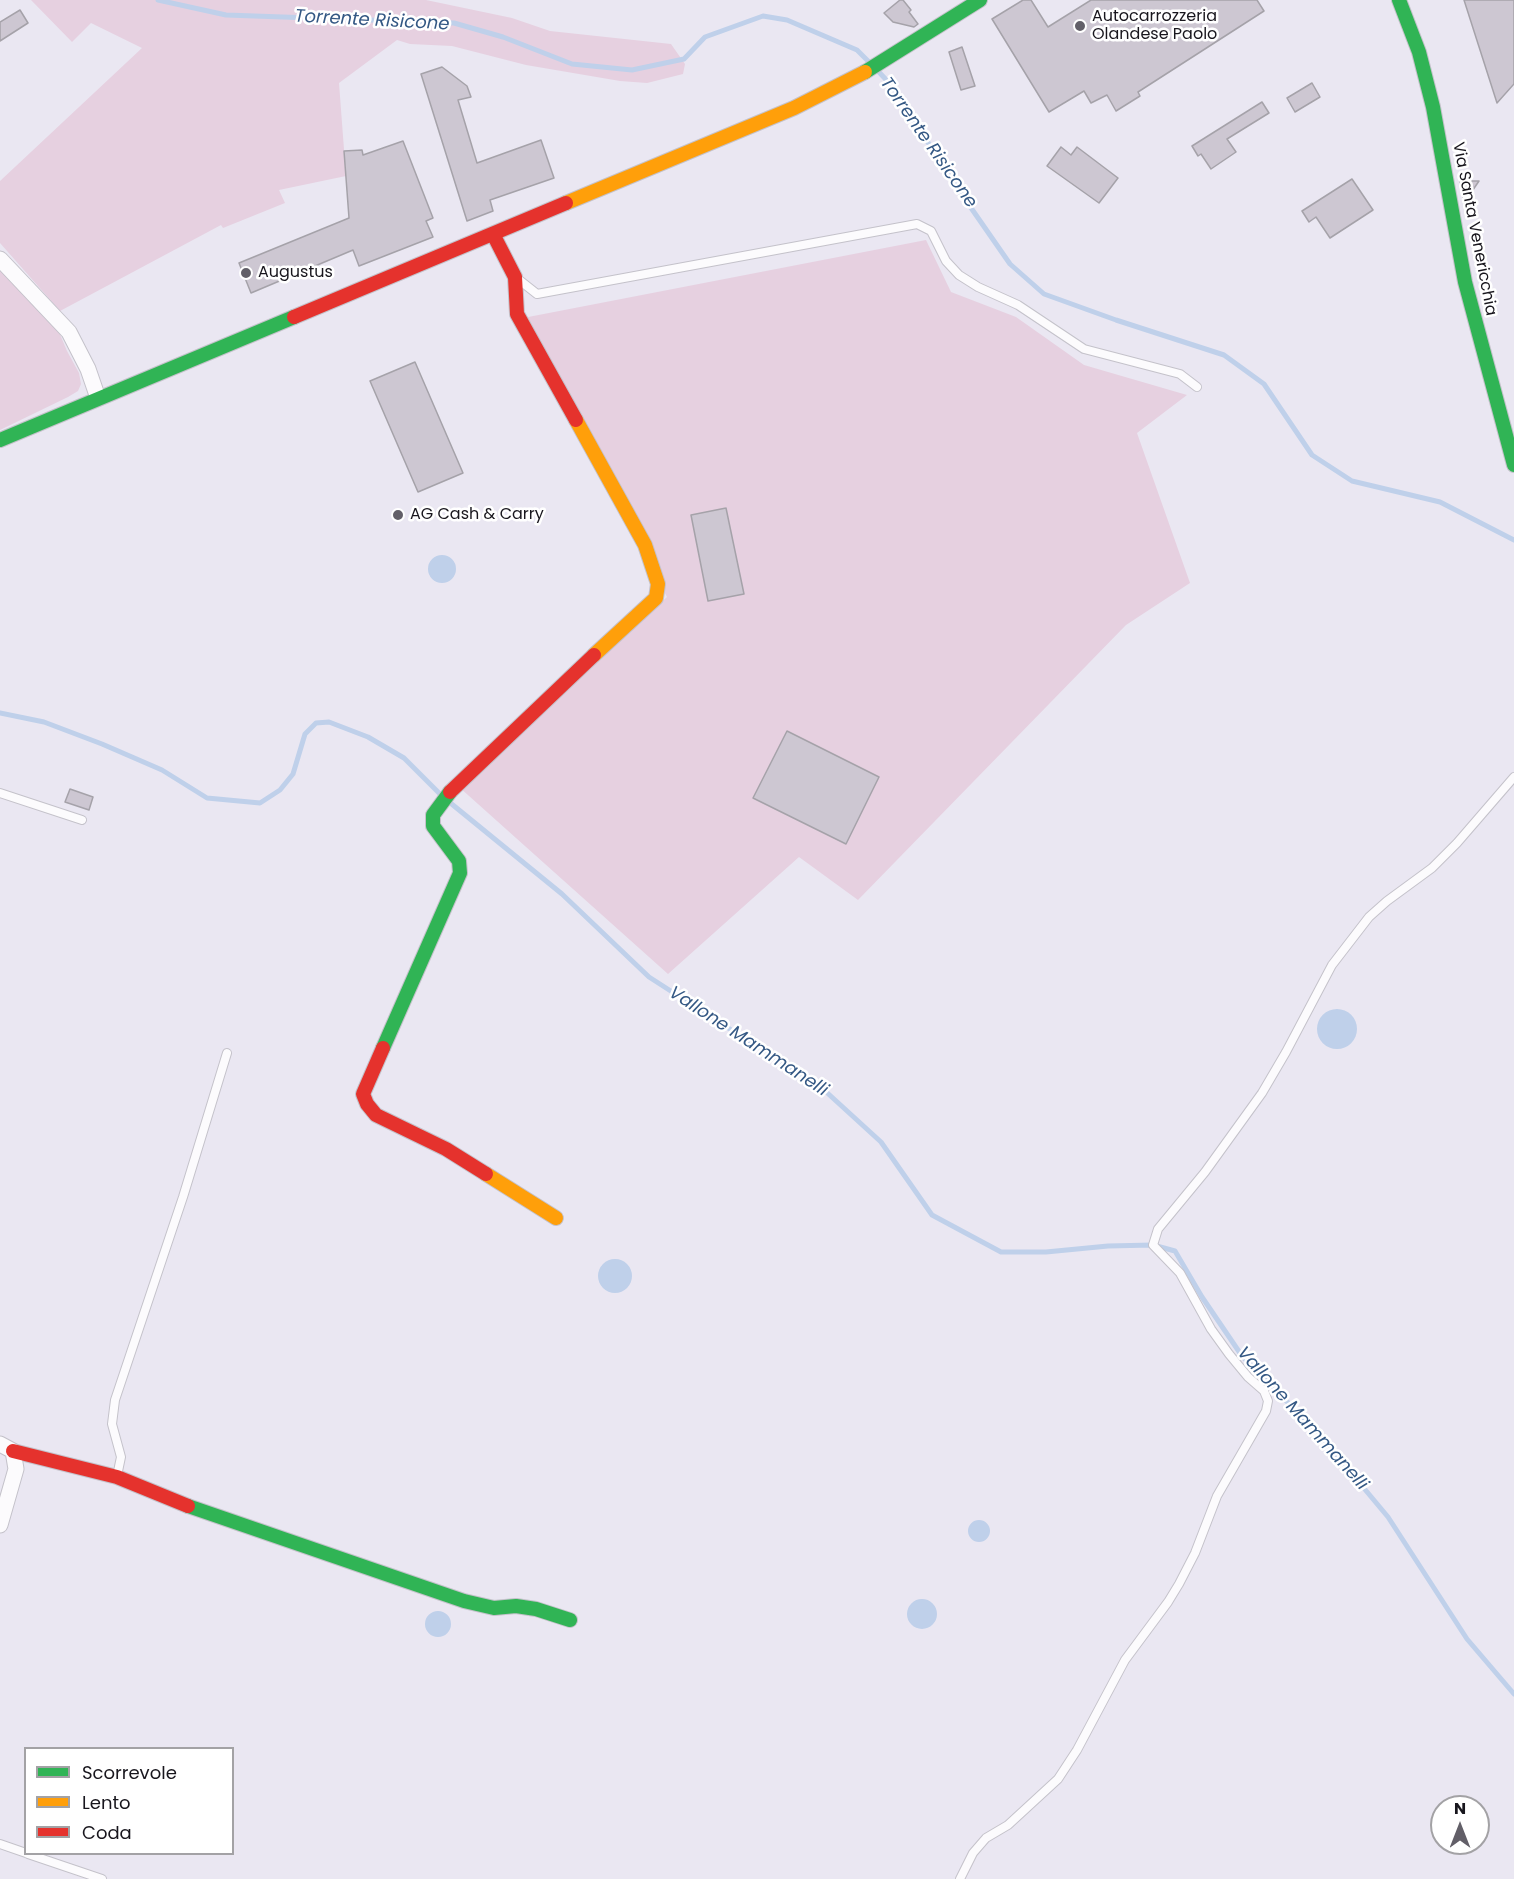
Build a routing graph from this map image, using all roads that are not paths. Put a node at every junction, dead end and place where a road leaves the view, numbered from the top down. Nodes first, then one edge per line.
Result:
1 (980, 0) edge
2 (1399, 0) edge
3 (493, 234) junction
4 (0, 259) edge
5 (515, 277) junction
6 (1197, 387) dead end
7 (98, 398) junction
8 (0, 440) edge
9 (1514, 465) edge
10 (1514, 777) edge
11 (0, 793) edge
12 (82, 820) dead end
13 (227, 1053) dead end
14 (556, 1218) dead end
15 (7, 1448) edge
16 (117, 1477) junction
17 (0, 1525) edge
18 (570, 1620) dead end
19 (0, 1844) edge
20 (24, 1852) edge
21 (33, 1855) edge
22 (102, 1879) edge
23 (960, 1879) edge

1 - 3 street
2 - 9 street, Via Santa Venericchia
3 - 5 street
3 - 7 street
4 - 7 street
5 - 6 lane
5 - 14 street
7 - 8 street
10 - 23 lane
11 - 12 lane
13 - 16 lane
15 - 16 street
15 - 17 street
16 - 18 street
19 - 20 lane
21 - 22 lane

